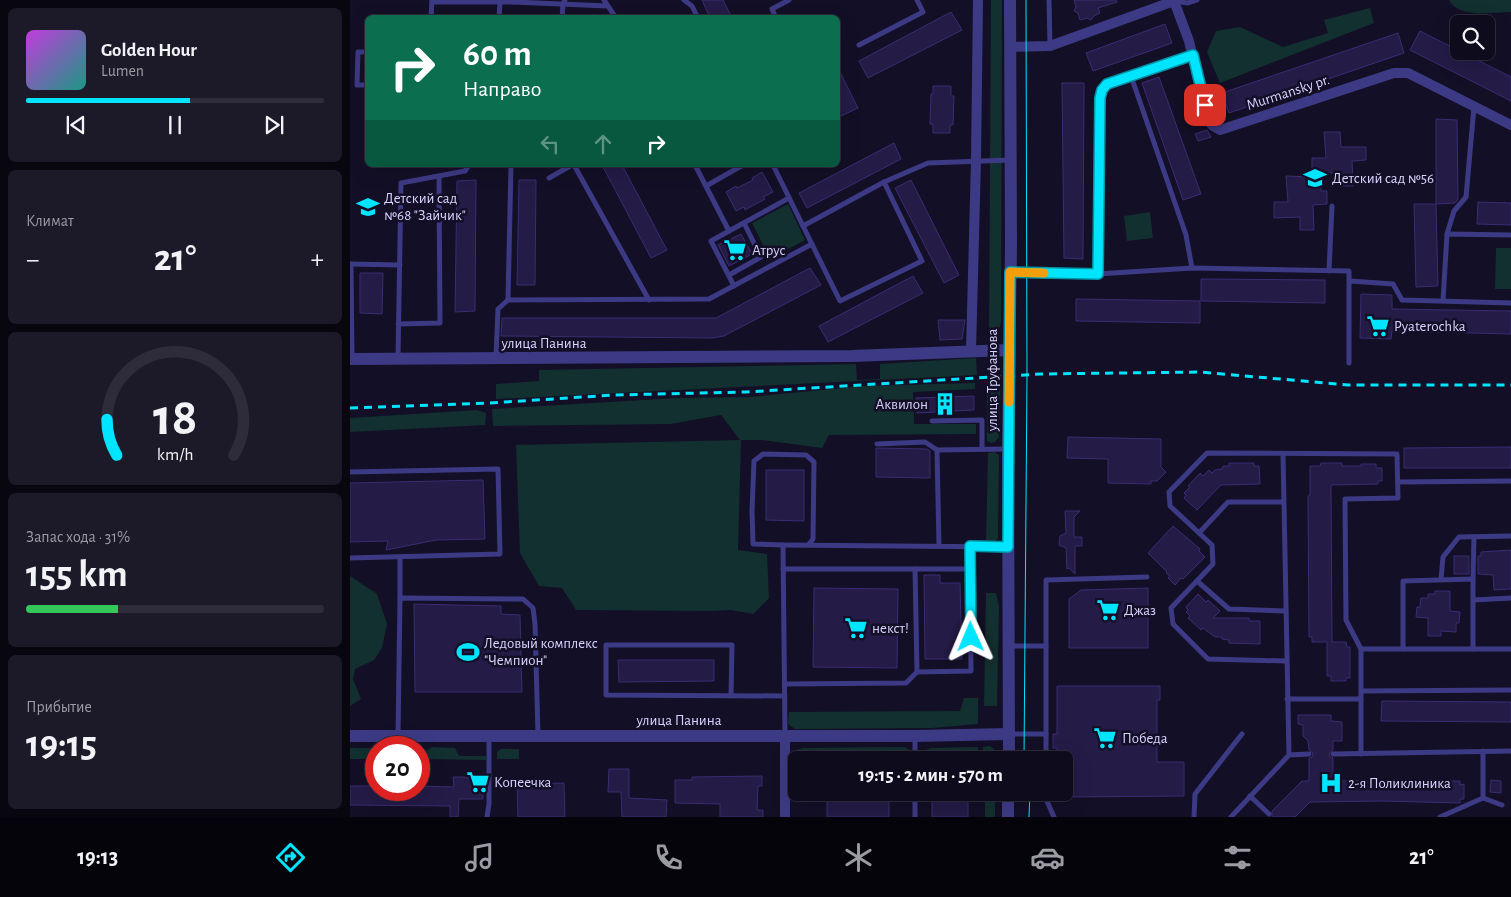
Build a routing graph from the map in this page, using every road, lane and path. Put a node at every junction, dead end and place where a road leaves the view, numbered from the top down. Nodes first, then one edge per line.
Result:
1 (604, 0) edge
2 (684, 0) edge
3 (789, 0) edge
4 (917, 0) edge
5 (978, 0) edge
6 (1010, 0) edge
7 (1049, 0) edge
8 (1197, 0) edge
9 (432, 1) edge
10 (513, 1) edge
11 (1174, 1) edge
12 (500, 2) junction
13 (564, 2) edge
14 (608, 6) junction
15 (431, 15) edge
16 (499, 15) edge
17 (562, 15) edge
18 (614, 15) edge
19 (696, 15) edge
20 (775, 15) edge
21 (859, 45) dead end
22 (1050, 46) junction
23 (1011, 47) junction
24 (365, 52) edge
25 (1193, 55) junction
26 (1131, 76) junction
27 (365, 85) edge
28 (1474, 107) junction
29 (1511, 125) edge
30 (976, 160) junction
31 (1011, 160) junction
32 (468, 167) edge
33 (511, 167) edge
34 (569, 167) edge
35 (574, 167) edge
36 (696, 167) edge
37 (739, 167) edge
38 (774, 167) edge
39 (439, 177) junction
40 (549, 178) dead end
41 (884, 182) junction
42 (706, 186) junction
43 (789, 198) junction
44 (1332, 206) dead end
45 (744, 223) junction
46 (803, 226) junction
47 (730, 231) junction
48 (1447, 234) junction
49 (1511, 236) edge
50 (812, 244) junction
51 (350, 264) edge
52 (400, 265) junction
53 (1192, 268) junction
54 (1329, 271) junction
55 (1010, 272) junction
56 (1098, 274) junction
57 (729, 275) junction
58 (1350, 281) junction
59 (734, 286) junction
60 (508, 300) junction
61 (649, 300) junction
62 (1443, 301) junction
63 (1511, 303) edge
64 (398, 324) junction
65 (1009, 350) junction
66 (971, 351) junction
67 (351, 359) edge
68 (398, 359) junction
69 (496, 359) junction
70 (1349, 363) dead end
71 (932, 421) dead end
72 (877, 444) dead end
73 (982, 449) junction
74 (1008, 449) junction
75 (937, 450) junction
76 (1283, 454) junction
77 (350, 472) edge
78 (1511, 481) edge
79 (1398, 482) junction
80 (1284, 502) junction
81 (1199, 532) junction
82 (1511, 536) edge
83 (1474, 537) junction
84 (809, 544) junction
85 (783, 545) junction
86 (939, 546) junction
87 (970, 546) junction
88 (1008, 547) junction
89 (400, 557) junction
90 (350, 558) edge
91 (783, 569) junction
92 (914, 569) junction
93 (970, 569) junction
94 (1147, 578) dead end
95 (1441, 579) junction
96 (1473, 579) junction
97 (1197, 580) junction
98 (400, 598) junction
99 (1511, 598) edge
100 (1473, 600) junction
101 (1285, 611) junction
102 (1009, 646) junction
103 (1046, 646) junction
104 (1360, 649) junction
105 (1403, 649) junction
106 (1473, 649) junction
107 (1511, 650) edge
108 (1286, 661) junction
109 (917, 672) junction
110 (785, 684) junction
111 (1511, 690) edge
112 (1361, 691) junction
113 (731, 695) junction
114 (785, 696) junction
115 (1288, 699) junction
116 (1361, 699) junction
117 (1009, 734) junction
118 (1046, 734) junction
119 (1242, 734) dead end
120 (350, 736) edge
121 (365, 736) edge
122 (398, 736) edge
123 (430, 736) edge
124 (489, 736) junction
125 (538, 736) junction
126 (785, 736) junction
127 (915, 736) junction
128 (915, 751) edge
129 (1009, 751) edge
130 (1046, 751) edge
131 (1483, 751) junction
132 (1511, 751) edge
133 (1309, 754) dead end
134 (1333, 754) dead end
135 (1361, 754) junction
136 (1289, 755) junction
137 (1250, 796) junction
138 (1483, 798) junction
139 (915, 801) edge
140 (1008, 801) edge
141 (1047, 801) edge
142 (1502, 805) dead end
143 (1269, 814) dead end
144 (487, 817) edge
145 (785, 817) edge
146 (915, 817) edge
147 (1008, 817) edge
148 (1054, 817) edge
149 (1194, 817) edge
150 (1230, 817) edge
151 (1440, 817) edge

1 - 14 lane
2 - 19 lane
3 - 20 lane
4 - 21 lane
5 - 30 street
6 - 23 street, улица Труфанова
7 - 22 lane
8 - 11 lane
9 - 12 lane
9 - 15 lane
10 - 12 lane
10 - 13 lane
11 - 22 street
11 - 25 street, Murmansky pr.
12 - 16 lane
13 - 14 lane
13 - 17 lane
14 - 18 lane
22 - 23 street
23 - 31 street, улица Труфанова
24 - 27 lane
25 - 26 lane
25 - 28 street, Murmansky pr.
26 - 53 lane
26 - 56 lane
28 - 29 street, Murmansky pr.
28 - 48 lane
30 - 31 lane
30 - 41 lane
30 - 66 street
31 - 55 street, улица Труфанова
32 - 39 lane
33 - 60 lane
34 - 40 lane
35 - 61 lane
36 - 42 lane
37 - 42 lane
38 - 43 lane
39 - 52 lane
39 - 64 lane
41 - 46 lane
41 - 50 lane
42 - 47 lane
43 - 45 lane
43 - 46 lane
44 - 54 lane
45 - 47 lane
45 - 57 lane
46 - 50 lane
47 - 57 lane
48 - 49 lane
48 - 62 lane
50 - 59 lane
51 - 52 lane
51 - 67 lane
52 - 64 lane
53 - 54 lane
53 - 56 lane
54 - 58 lane
55 - 56 lane
55 - 65 street, улица Труфанова
57 - 59 lane
58 - 62 lane
58 - 70 lane
59 - 61 lane
60 - 61 lane
60 - 69 lane
62 - 63 lane
64 - 68 lane
65 - 66 street, улица Панина
65 - 74 street, улица Труфанова
66 - 69 street, улица Панина
67 - 68 street, улица Панина
68 - 69 street, улица Панина
71 - 73 lane
72 - 75 lane
73 - 74 lane
73 - 75 lane
74 - 88 street, улица Труфанова
75 - 86 lane
76 - 79 lane
76 - 80 lane
76 - 81 lane
77 - 89 lane
78 - 79 lane
79 - 104 lane
80 - 81 lane
80 - 101 lane
81 - 97 lane
82 - 83 lane
83 - 95 lane
83 - 96 lane
84 - 85 lane
84 - 85 lane
84 - 86 lane
85 - 91 lane
86 - 87 lane
87 - 88 lane
87 - 93 lane
88 - 102 street, улица Труфанова
89 - 90 lane
89 - 98 lane
91 - 92 lane
91 - 110 lane
92 - 93 lane
92 - 109 lane
93 - 109 lane
94 - 103 lane
95 - 96 lane
95 - 105 lane
96 - 100 lane
97 - 101 lane
97 - 108 lane
98 - 122 lane
98 - 125 lane
99 - 100 lane
100 - 106 lane
101 - 108 lane
102 - 103 lane
102 - 117 street, улица Труфанова
103 - 118 lane
104 - 105 lane
104 - 112 lane
105 - 106 lane
106 - 107 lane
108 - 115 lane
109 - 110 lane
110 - 114 lane
111 - 112 lane
112 - 116 lane
113 - 113 lane
113 - 114 lane
114 - 126 lane
115 - 116 lane
115 - 136 lane
116 - 135 lane
117 - 118 lane
117 - 127 street, улица Панина
117 - 129 street, улица Труфанова
118 - 130 lane
119 - 149 lane
120 - 121 street, улица Панина
123 - 124 street, улица Панина
124 - 125 street, улица Панина
124 - 144 lane
125 - 126 street, улица Панина
126 - 127 street, улица Панина
126 - 145 street
127 - 128 lane
131 - 132 lane
131 - 135 lane
131 - 138 lane
133 - 136 lane
134 - 135 lane
136 - 137 lane
137 - 143 lane
137 - 150 lane
138 - 142 lane
138 - 151 lane
139 - 146 lane
140 - 147 street
141 - 148 lane

